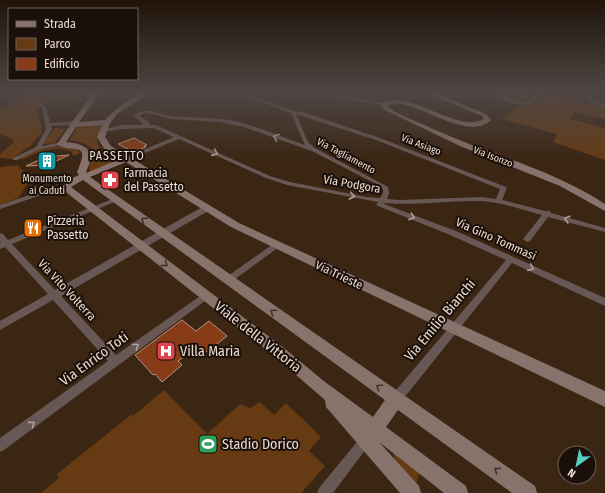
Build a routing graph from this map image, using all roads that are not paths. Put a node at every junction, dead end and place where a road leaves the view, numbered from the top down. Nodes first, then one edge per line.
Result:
1 (45, 115) edge
2 (80, 115) edge
3 (114, 115) edge
4 (137, 115) edge
5 (163, 115) edge
6 (294, 115) edge
7 (308, 115) edge
8 (399, 115) edge
9 (439, 115) edge
10 (484, 115) edge
11 (216, 119) junction
12 (74, 124) junction
13 (210, 124) dead end
14 (48, 125) junction
15 (147, 125) junction
16 (106, 126) junction
17 (179, 137) junction
18 (61, 144) junction
19 (38, 148) junction
20 (313, 150) junction
21 (15, 159) dead end
22 (126, 159) junction
23 (84, 177) junction
24 (65, 187) junction
25 (115, 200) junction
26 (382, 200) junction
27 (498, 201) junction
28 (0, 207) edge
29 (207, 208) junction
30 (605, 208) edge
31 (94, 210) junction
32 (547, 214) junction
33 (605, 230) edge
34 (163, 233) junction
35 (0, 236) edge
36 (527, 239) dead end
37 (4, 245) edge
38 (276, 245) junction
39 (141, 246) junction
40 (509, 262) dead end
41 (228, 280) junction
42 (54, 295) junction
43 (206, 296) junction
44 (605, 302) edge
45 (0, 326) edge
46 (454, 329) junction
47 (116, 361) junction
48 (396, 399) junction
49 (605, 399) edge
50 (370, 434) junction
51 (0, 446) edge
52 (324, 493) edge
53 (412, 493) edge
54 (459, 493) edge
55 (528, 493) edge

1 - 14 street
2 - 12 street
3 - 16 street
4 - 15 street
5 - 11 street
6 - 20 street, Via Tagliamento
7 - 27 street, Via Asiago
8 - 30 street, Via Isonzo
9 - 10 street
11 - 13 street
20 -> 11 street
12 - 14 street
12 - 16 street
12 - 18 street
14 - 19 street
15 - 16 street, Via Podgora
15 - 17 street, Via Podgora
16 - 22 street, Via Trieste
17 - 22 street
17 -> 26 street, Via Podgora
18 - 19 street
18 - 23 street
19 - 21 street
20 - 26 street, Via Tagliamento
22 - 23 street
22 - 29 street, Via Trieste
23 - 24 street
23 - 25 street
24 - 28 street
24 - 31 street, Viale della Vittoria
25 - 31 street
34 -> 25 street
26 - 27 street, Via Podgora
26 -> 44 street, Via Gino Tommasi
27 - 32 street, Via Podgora
29 - 34 street
29 - 38 street, Via Trieste
31 - 37 street
31 - 39 street, Viale della Vittoria
33 -> 32 street, Via Podgora
32 - 36 street
34 - 39 street
34 - 41 street
35 - 37 street, Via Vito Volterra
37 - 42 street, Via Vito Volterra
38 - 41 street
38 - 46 street, Via Trieste
39 - 42 street
39 -> 43 street, Viale della Vittoria
40 - 46 street, Via Emilio Bianchi
48 -> 41 street
42 - 45 street
42 - 47 street, Via Vito Volterra
47 -> 43 street, Via Enrico Toti
43 - 50 street, Viale della Vittoria
46 - 48 street, Via Emilio Bianchi
46 - 49 street, Via Trieste
51 -> 47 street, Via Enrico Toti
48 - 50 street
55 -> 48 street
50 - 52 street
50 - 53 street
50 - 54 street, Viale della Vittoria

